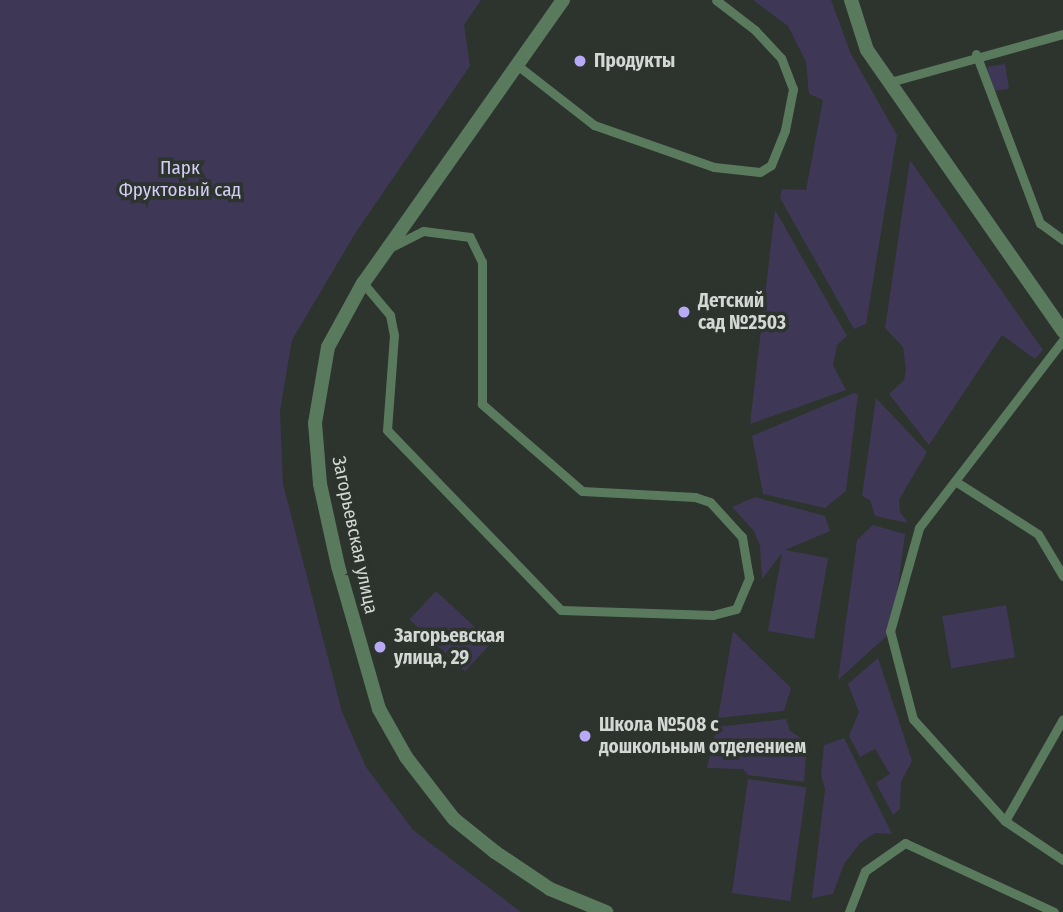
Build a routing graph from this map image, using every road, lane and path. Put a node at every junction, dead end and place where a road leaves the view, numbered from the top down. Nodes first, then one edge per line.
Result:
1 (563, 0) edge
2 (716, 0) edge
3 (851, 0) edge
4 (1063, 34) edge
5 (976, 54) junction
6 (517, 65) junction
7 (890, 82) junction
8 (1063, 240) edge
9 (385, 251) junction
10 (363, 283) junction
11 (1063, 331) edge
12 (1063, 340) edge
13 (955, 481) junction
14 (1063, 576) edge
15 (1063, 719) edge
16 (1005, 821) junction
17 (1063, 860) edge
18 (606, 912) edge
19 (849, 912) edge
20 (1054, 912) edge

1 - 6 street, Загорьевская улица
2 - 6 lane
3 - 7 street
4 - 5 lane
5 - 7 lane
5 - 8 lane
6 - 9 street, Загорьевская улица
7 - 11 street
9 - 10 street, Загорьевская улица
9 - 10 lane
10 - 18 street, Загорьевская улица
12 - 13 lane
13 - 14 lane
13 - 16 lane
15 - 16 lane
16 - 17 lane
19 - 20 lane

